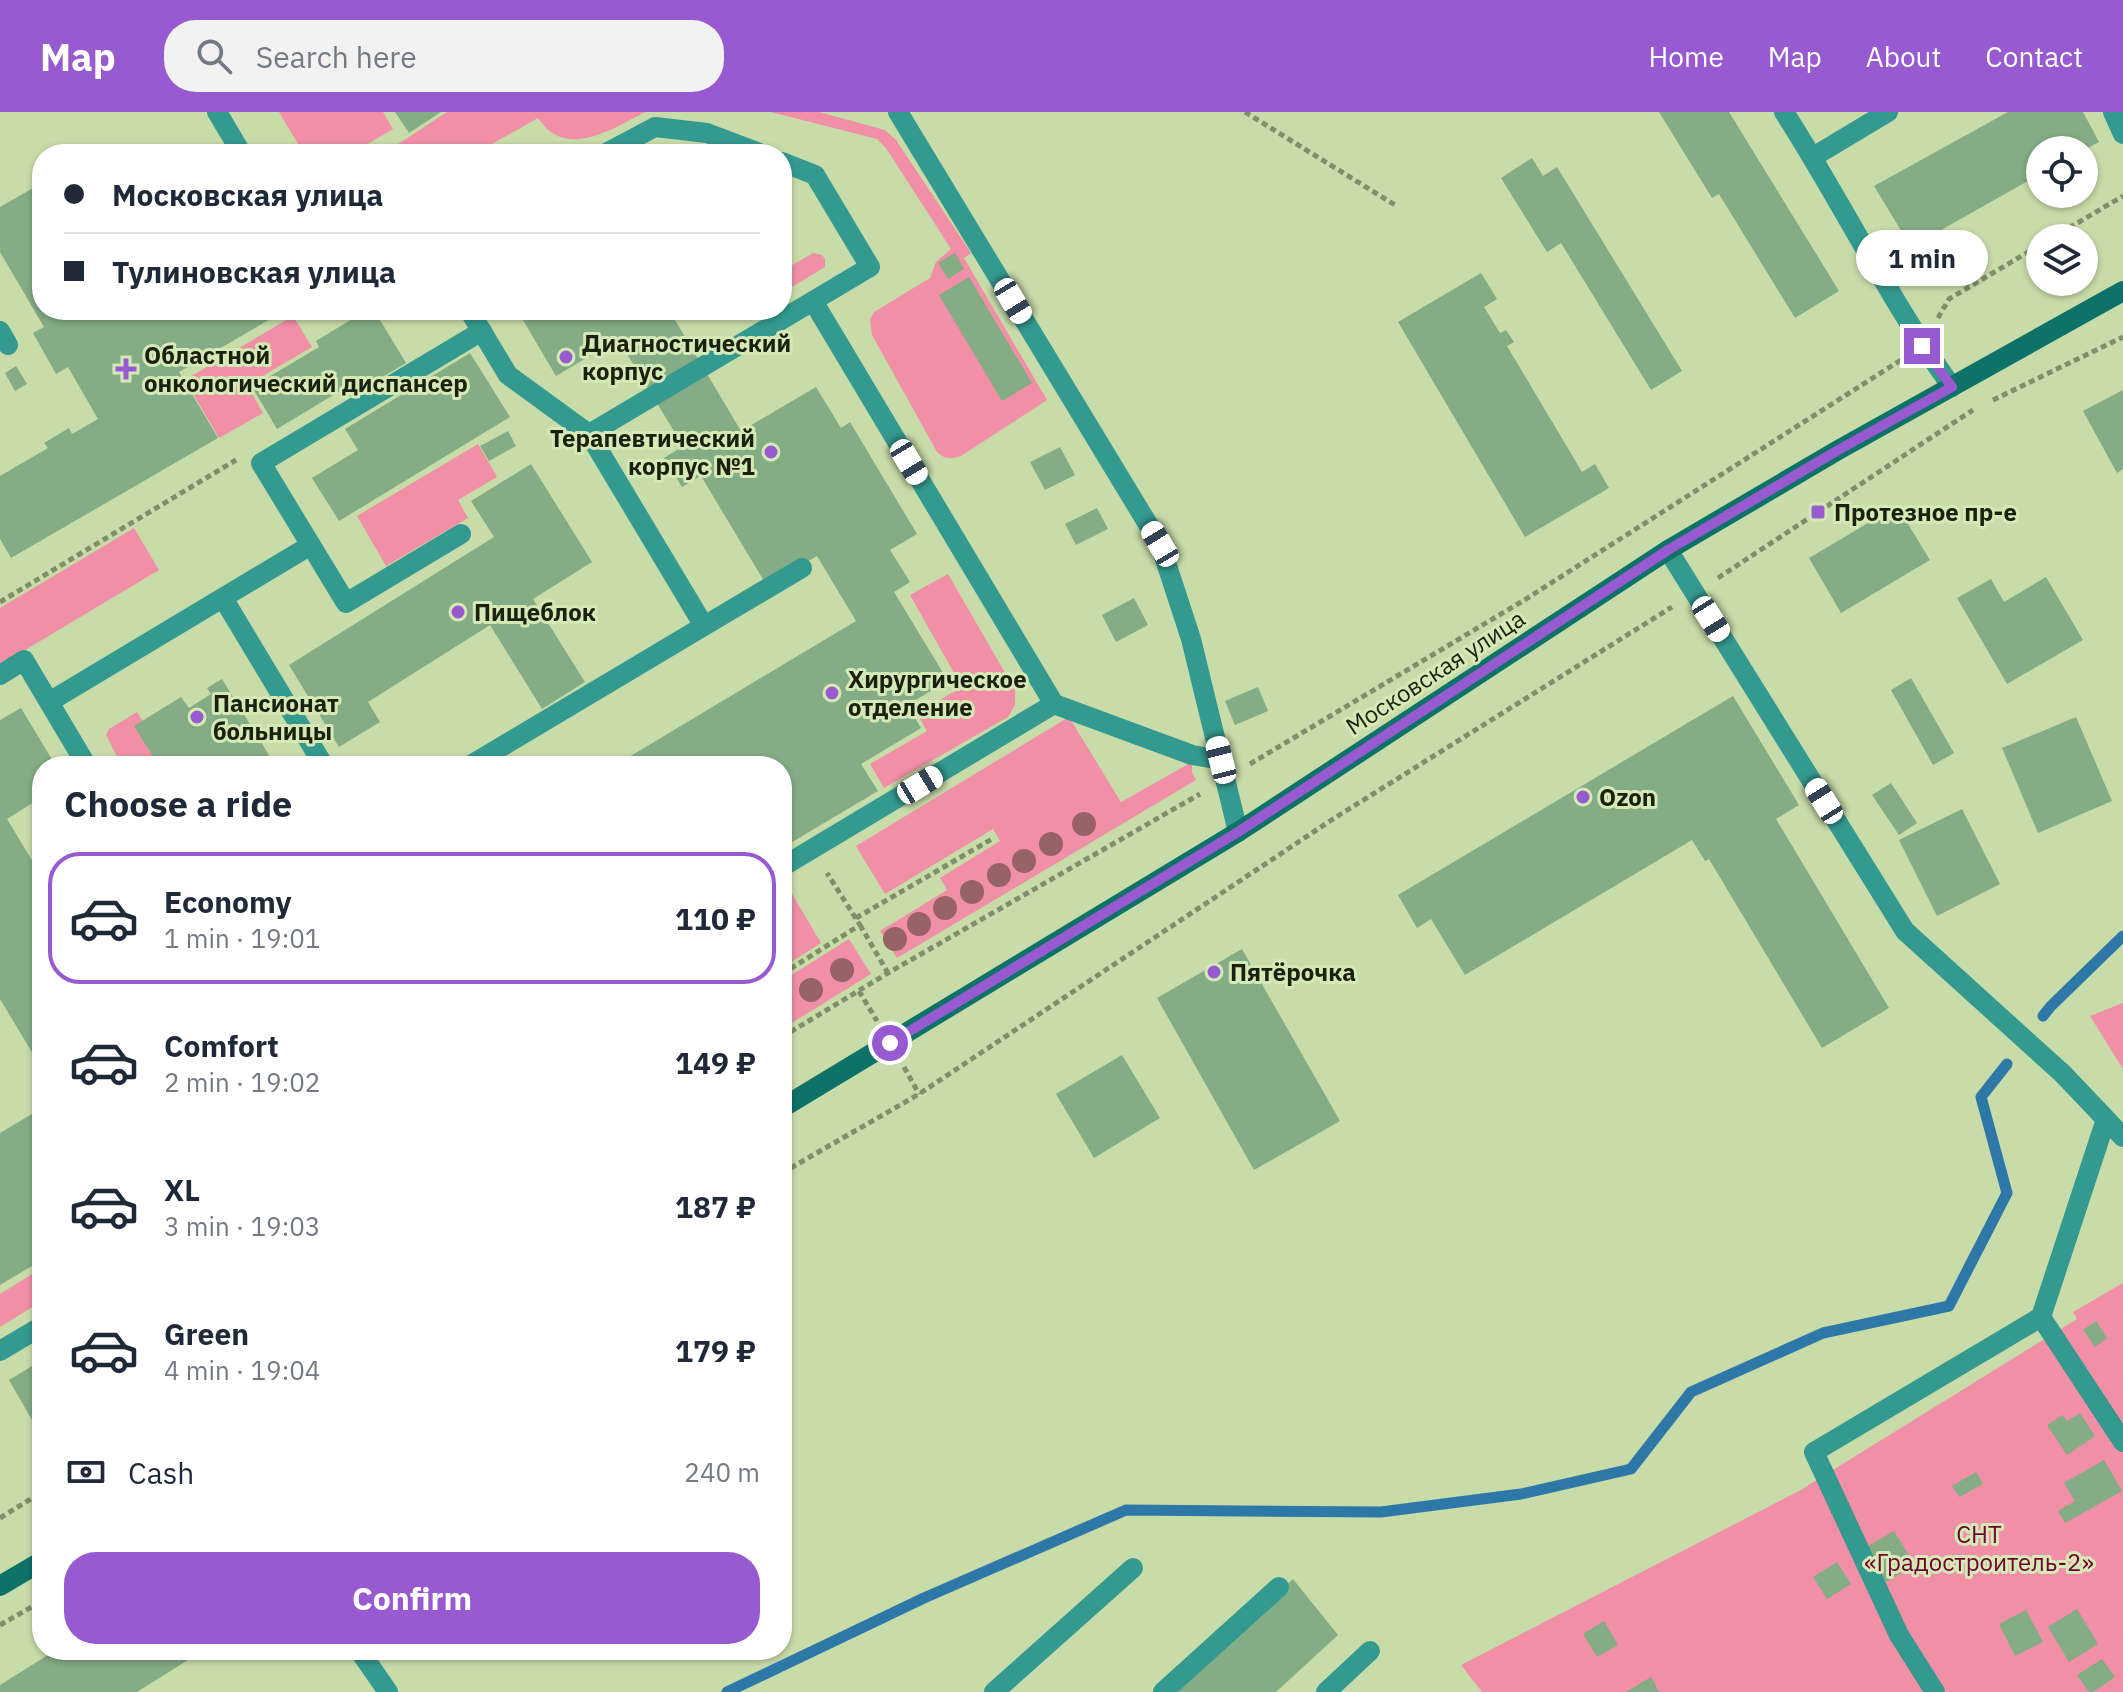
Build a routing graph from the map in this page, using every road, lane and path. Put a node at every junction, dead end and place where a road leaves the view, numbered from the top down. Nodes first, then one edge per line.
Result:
1 (217, 112) edge
2 (898, 112) edge
3 (1245, 112) edge
4 (1784, 112) edge
5 (1888, 112) edge
6 (2113, 112) edge
7 (2123, 134) edge
8 (236, 144) edge
9 (623, 144) edge
10 (736, 144) edge
11 (1813, 157) junction
12 (792, 166) edge
13 (2123, 196) edge
14 (1395, 205) dead end
15 (2076, 224) edge
16 (2026, 253) edge
17 (2123, 291) edge
18 (813, 301) junction
19 (792, 313) edge
20 (475, 320) edge
21 (781, 320) edge
22 (482, 331) junction
23 (2123, 337) edge
24 (1922, 346) junction
25 (1952, 387) junction
26 (589, 434) junction
27 (257, 456) junction
28 (461, 534) dead end
29 (311, 545) junction
30 (1668, 550) junction
31 (802, 568) dead end
32 (1695, 593) junction
33 (223, 598) junction
34 (0, 602) edge
35 (704, 626) junction
36 (0, 675) edge
37 (49, 702) junction
38 (1054, 704) junction
39 (81, 756) edge
40 (318, 756) edge
41 (486, 756) edge
42 (1223, 770) junction
43 (1238, 832) junction
44 (992, 839) dead end
45 (812, 849) junction
46 (792, 861) edge
47 (856, 918) junction
48 (860, 925) junction
49 (792, 968) edge
50 (888, 973) junction
51 (792, 1031) edge
52 (792, 1102) edge
53 (2106, 1119) junction
54 (2123, 1137) edge
55 (792, 1167) edge
56 (2041, 1317) junction
57 (32, 1332) edge
58 (0, 1351) edge
59 (2123, 1442) edge
60 (32, 1498) edge
61 (0, 1518) edge
62 (32, 1567) edge
63 (1133, 1568) dead end
64 (0, 1586) edge
65 (1279, 1587) dead end
66 (32, 1607) edge
67 (0, 1625) edge
68 (1370, 1651) dead end
69 (366, 1660) edge
70 (388, 1692) edge
71 (994, 1692) edge
72 (1163, 1692) edge
73 (1326, 1692) edge
74 (1935, 1692) edge

1 - 8 street
2 - 42 street
3 - 14 path
4 - 11 street
5 - 11 street
6 - 7 street
9 - 10 street
11 - 24 street
12 - 18 street
13 - 15 path
16 - 24 path
17 - 25 main road, Московская улица
18 - 19 street
18 - 38 street
20 - 22 street
21 - 26 street
22 - 26 street
22 - 27 street
23 - 32 path
24 - 25 street
24 - 42 path
25 - 30 main road, Московская улица
26 - 35 street
27 - 29 street
27 - 34 path
28 - 29 street
29 - 33 street
30 - 32 street
30 - 43 main road, Московская улица
31 - 35 street
32 - 53 street
32 - 55 path
33 - 37 street
33 - 40 street
35 - 41 street
36 - 37 street
37 - 39 street
38 - 42 street
38 - 45 street
42 - 43 street
42 - 50 path
43 - 52 main road, Московская улица
44 - 47 path
45 - 46 street
45 - 47 path
47 - 48 path
48 - 49 path
48 - 50 path
50 - 51 path
53 - 54 street
53 - 56 street
56 - 59 street
56 - 74 street
57 - 58 street
60 - 61 path
62 - 64 main road
63 - 71 street
65 - 72 street
66 - 67 path
68 - 73 street
69 - 70 street

